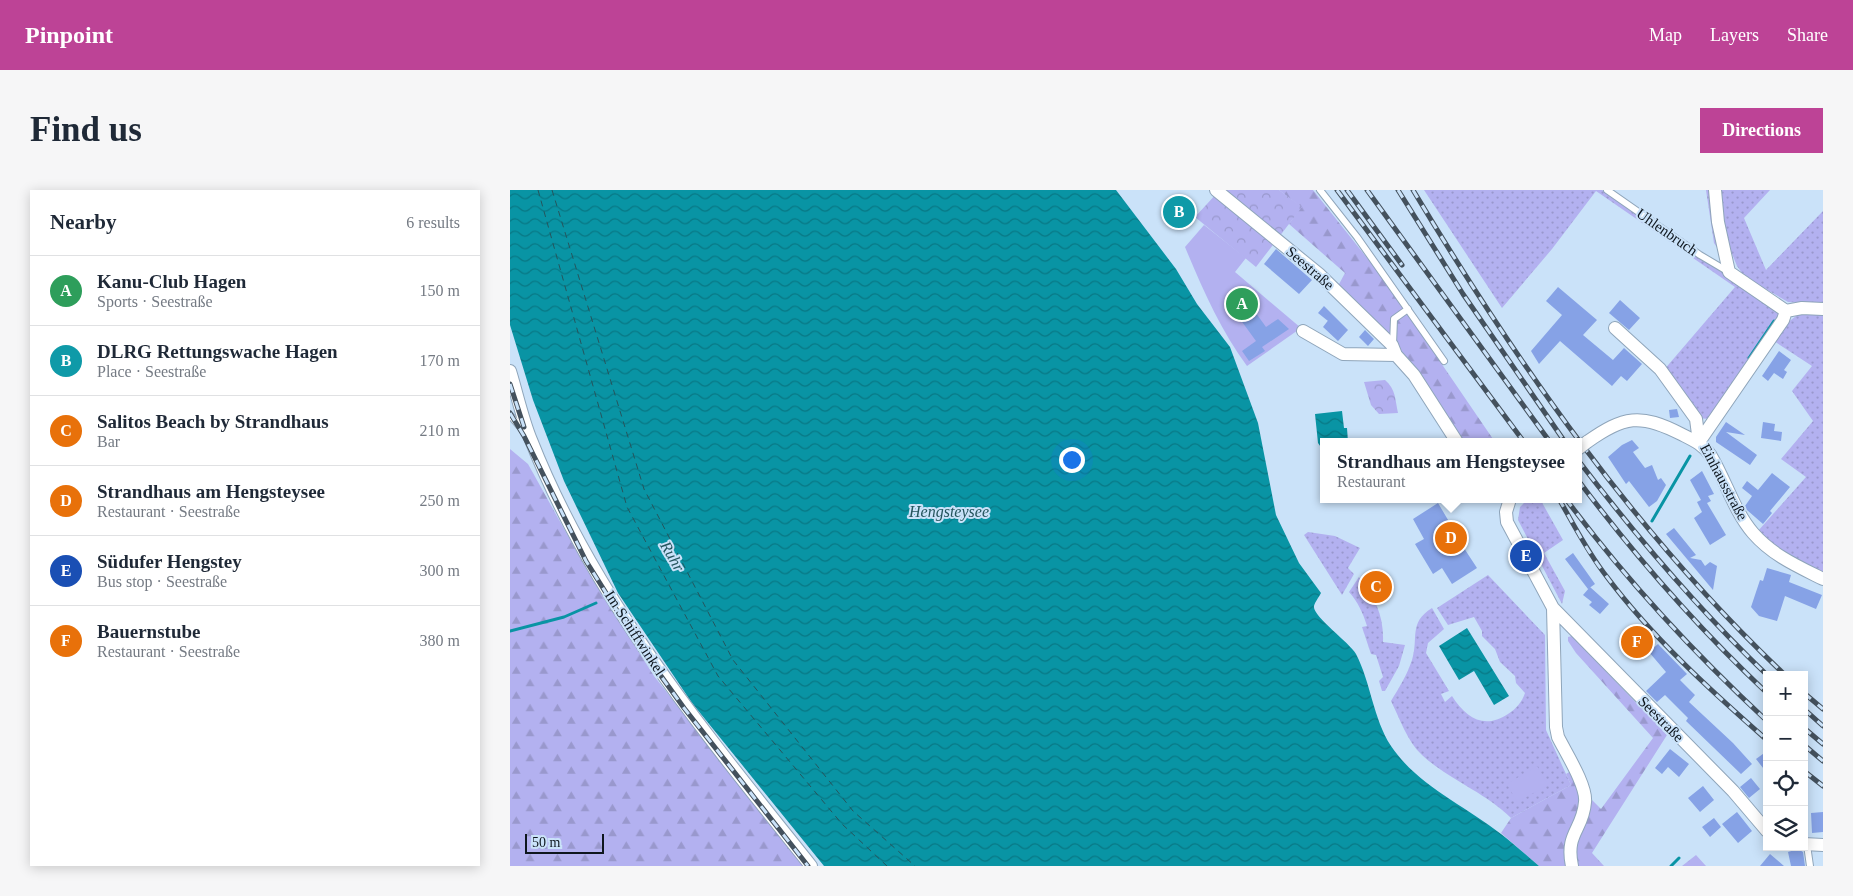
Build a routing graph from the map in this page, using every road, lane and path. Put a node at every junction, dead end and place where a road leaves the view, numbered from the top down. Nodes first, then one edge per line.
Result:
1 (1216, 190) edge
2 (1320, 190) edge
3 (1607, 190) edge
4 (1715, 190) edge
5 (1729, 272) junction
6 (1408, 309) junction
7 (1823, 309) edge
8 (1786, 311) junction
9 (1615, 328) dead end
10 (1302, 332) dead end
11 (1394, 350) junction
12 (1444, 361) dead end
13 (510, 371) edge
14 (510, 415) edge
15 (1454, 438) edge
16 (530, 439) junction
17 (1699, 442) junction
18 (1583, 446) edge
19 (1508, 503) edge
20 (1823, 578) edge
21 (1554, 608) junction
22 (1763, 826) edge
23 (1808, 844) edge
24 (1823, 845) edge
25 (1807, 851) edge
26 (811, 866) edge
27 (1572, 866) edge
28 (1810, 866) edge

1 - 11 street, Seestraße
2 - 6 lane
3 - 5 lane, Uhlenbruch
4 - 5 street
5 - 8 street
6 - 11 lane
6 - 12 lane
7 - 8 street
8 - 17 street, Einhausstraße
9 - 17 street
10 - 11 street
11 - 15 street, Seestraße
13 - 16 street, Im Schiffwinkel
14 - 16 lane
16 - 26 street, Im Schiffwinkel
17 - 18 street
17 - 20 street, Einhausstraße
19 - 21 street, Seestraße
21 - 22 street, Seestraße
21 - 27 street, Seestraße
23 - 24 street
25 - 28 lane

